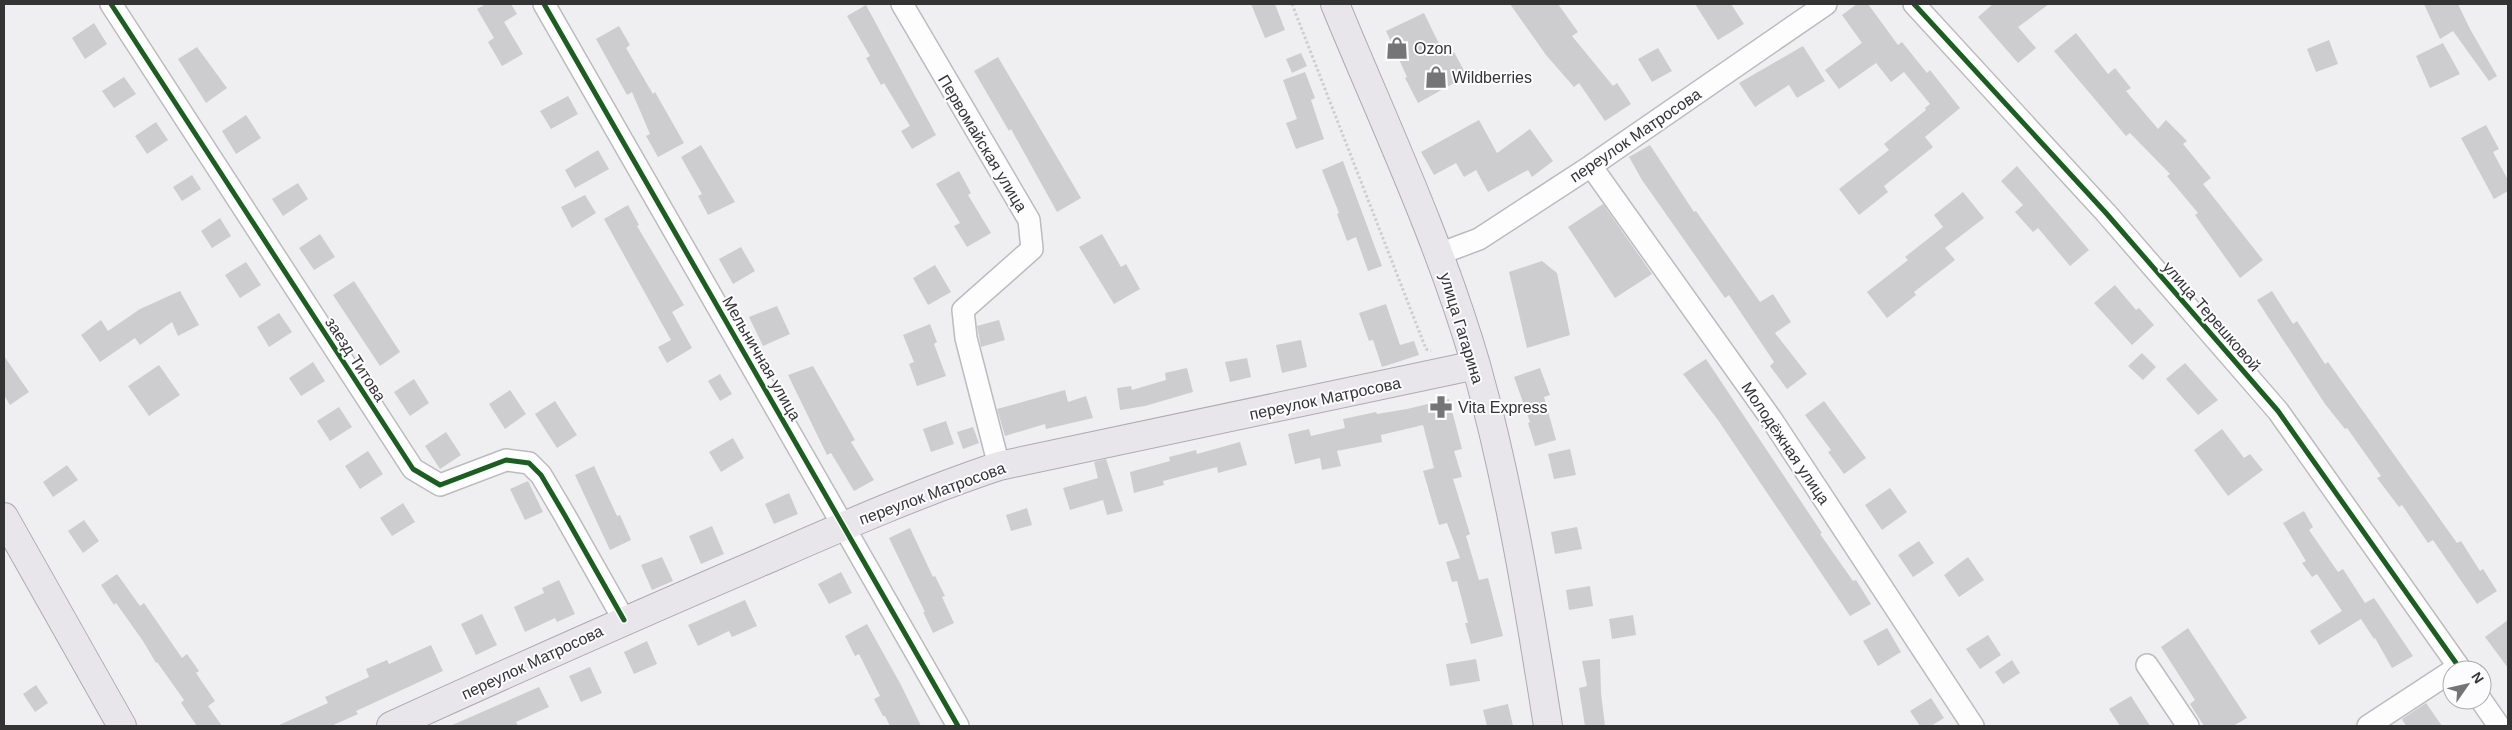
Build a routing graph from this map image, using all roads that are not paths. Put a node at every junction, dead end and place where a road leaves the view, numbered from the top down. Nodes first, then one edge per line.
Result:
1 (111, 4) edge
2 (544, 4) edge
3 (902, 4) edge
4 (1335, 4) edge
5 (1826, 4) edge
6 (1914, 4) edge
7 (1590, 166) junction
8 (1439, 254) junction
9 (1476, 365) junction
10 (999, 466) junction
11 (4, 517) edge
12 (844, 526) junction
13 (624, 620) junction
14 (2449, 660) edge
15 (2147, 665) dead end
16 (2442, 679) edge
17 (2488, 710) edge
18 (122, 726) edge
19 (391, 726) edge
20 (958, 726) edge
21 (1548, 726) edge
22 (1973, 726) edge
23 (2188, 726) edge
24 (2368, 726) edge
25 (2499, 726) edge

1 - 13 street, заезд Титова
2 - 12 street, Мельничная улица
3 - 10 street, Первомайская улица
4 - 8 main road, улица Гагарина
5 - 7 street, переулок Матросова
6 - 14 street, улица Терешковой
7 - 8 street, переулок Матросова
7 - 22 street, Молодёжная улица
8 - 9 main road, улица Гагарина
9 - 10 main road, переулок Матросова
9 - 21 main road, улица Гагарина
10 - 12 main road, переулок Матросова
11 - 18 main road
12 - 13 main road, переулок Матросова
12 - 20 street, Мельничная улица
13 - 19 main road, переулок Матросова
15 - 23 street
16 - 24 street
17 - 25 street

